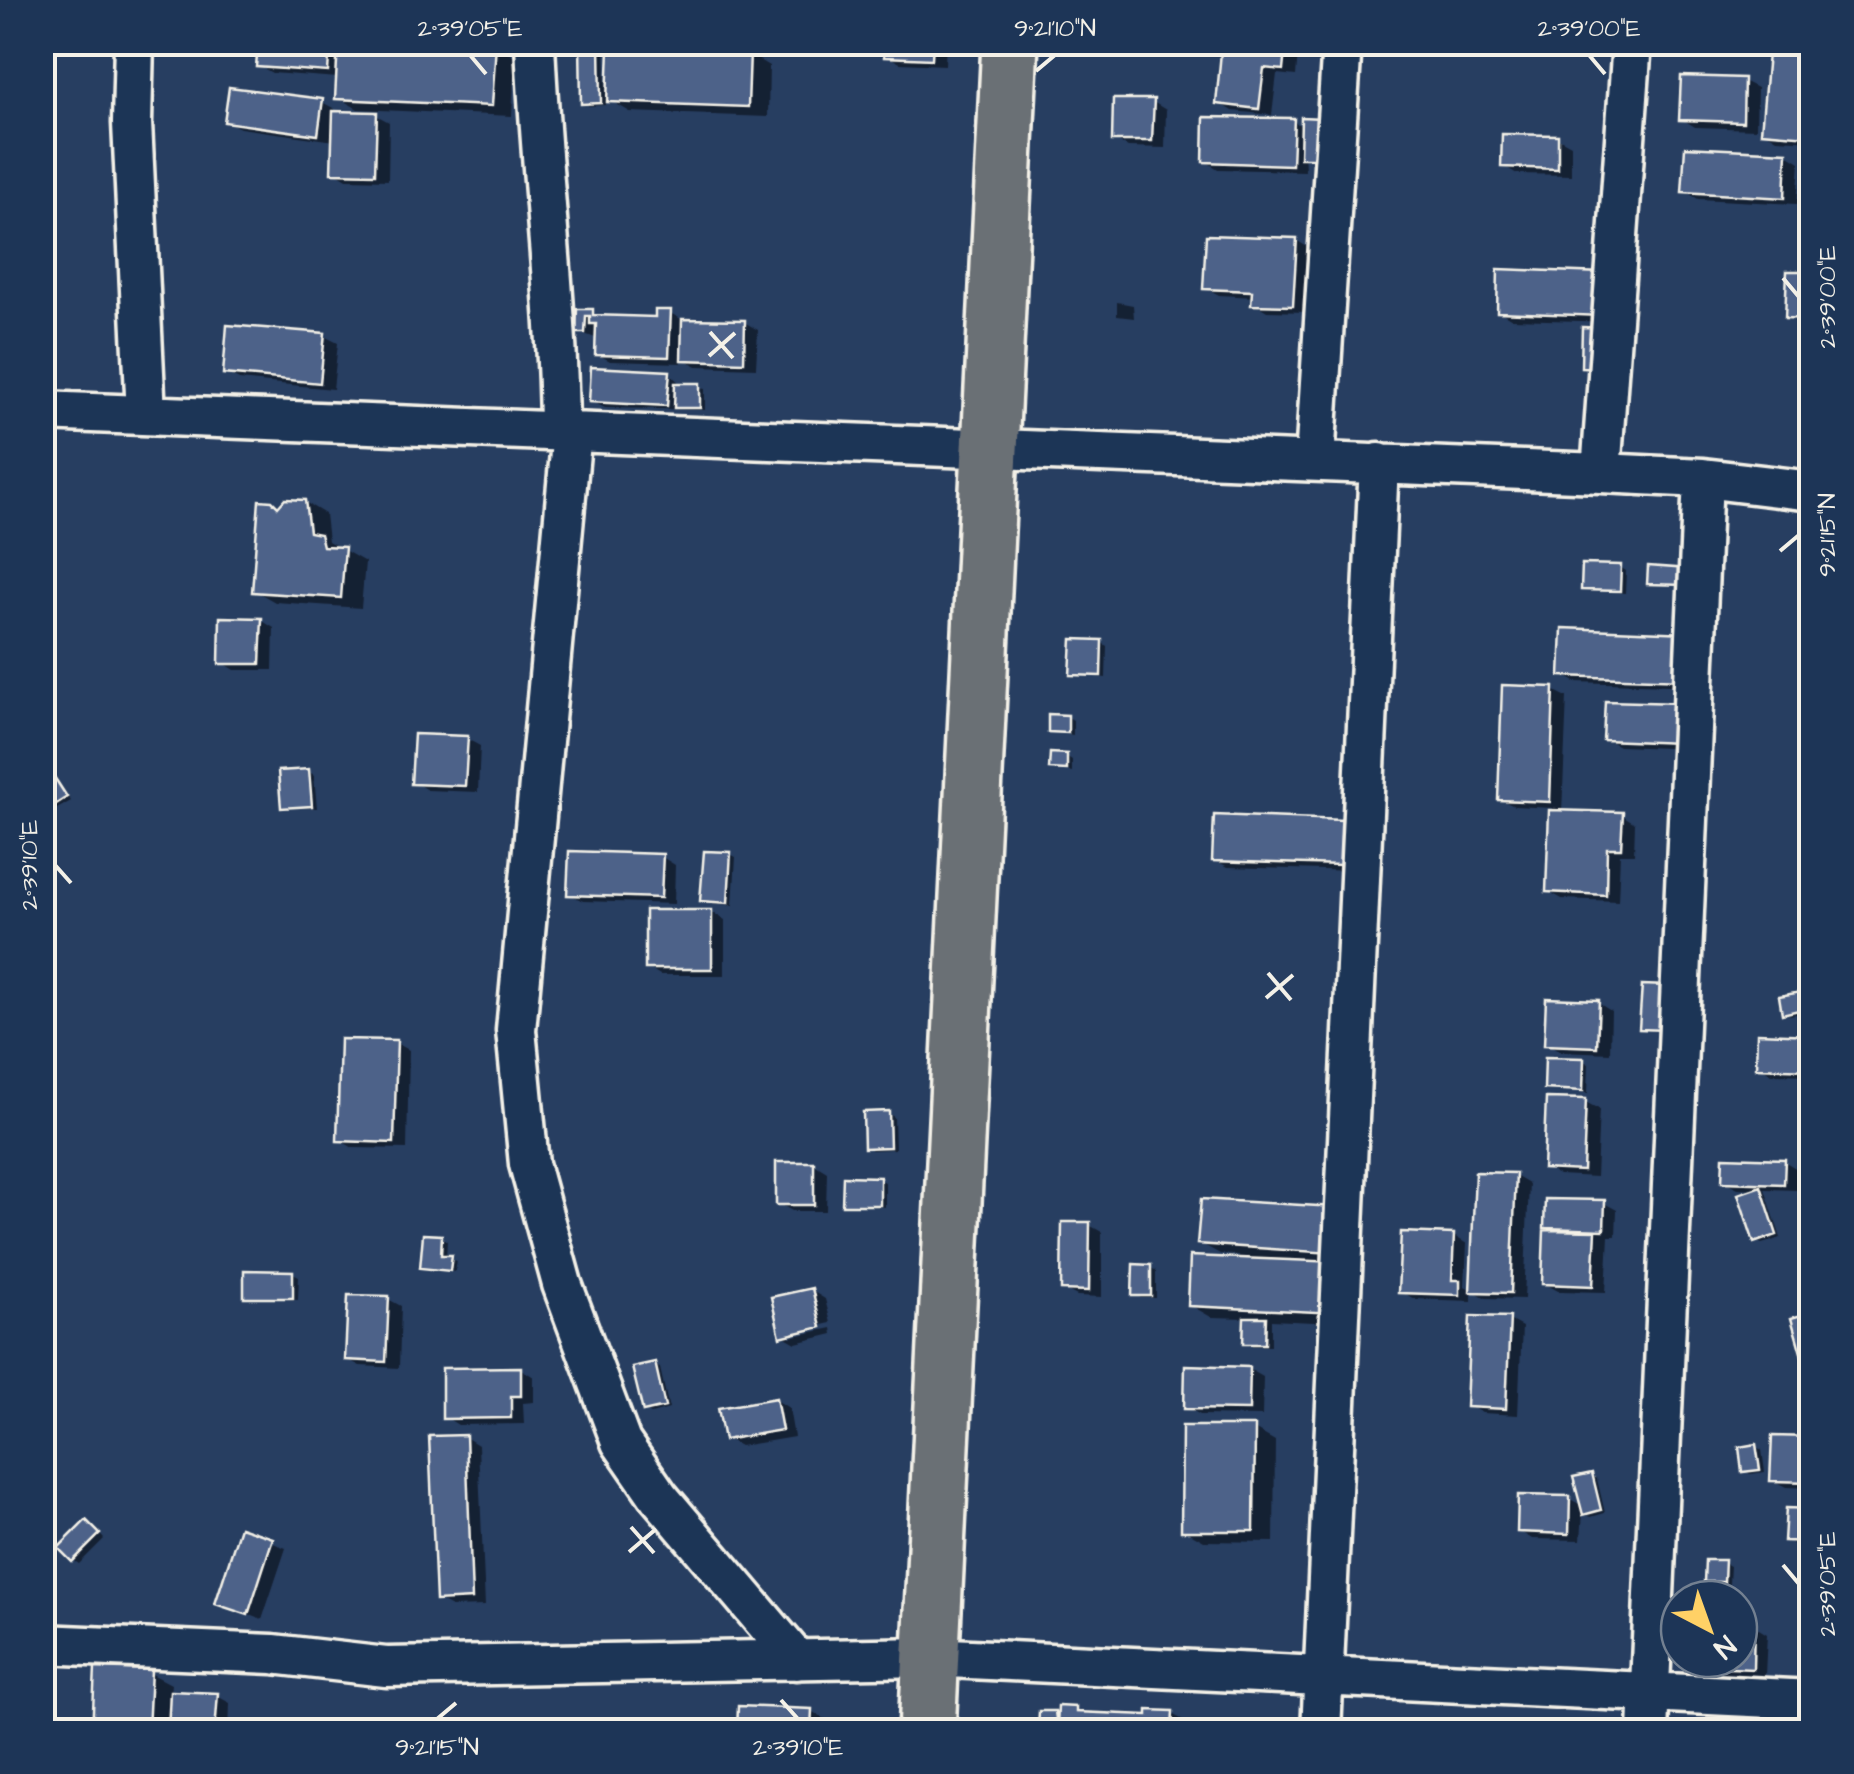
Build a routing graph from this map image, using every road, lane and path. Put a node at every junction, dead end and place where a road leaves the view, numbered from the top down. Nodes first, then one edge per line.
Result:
1 (134, 42) edge
2 (536, 42) edge
3 (1010, 42) edge
4 (1342, 42) edge
5 (1632, 42) edge
6 (42, 412) edge
7 (146, 415) junction
8 (566, 431) junction
9 (993, 446) junction
10 (1314, 461) junction
11 (1379, 463) junction
12 (1601, 473) junction
13 (1703, 478) junction
14 (1812, 491) edge
15 (42, 1644) edge
16 (929, 1657) junction
17 (797, 1660) junction
18 (1323, 1676) junction
19 (1650, 1692) junction
20 (1812, 1700) edge
21 (927, 1732) edge
22 (1321, 1732) edge
23 (1648, 1732) edge

1 - 7 street
2 - 8 street
3 - 9 main road
4 - 10 street
5 - 12 street
6 - 7 street
7 - 8 street
8 - 9 street
8 - 17 street
9 - 10 street
9 - 16 main road
10 - 11 street
11 - 12 street
11 - 18 street
12 - 13 street
13 - 14 street
13 - 19 street
15 - 17 street
16 - 17 street
16 - 18 street
16 - 21 main road
18 - 19 street
18 - 22 street
19 - 20 street
19 - 23 street

